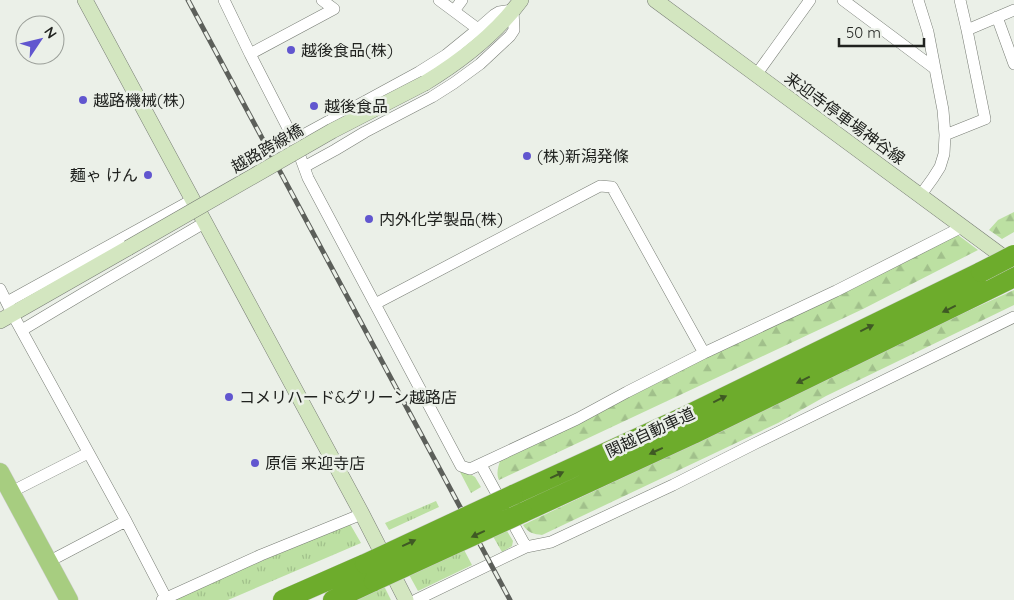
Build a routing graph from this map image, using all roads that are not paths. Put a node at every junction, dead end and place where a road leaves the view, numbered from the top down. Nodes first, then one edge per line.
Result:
1 (85, 0) edge
2 (224, 0) edge
3 (322, 0) edge
4 (439, 0) edge
5 (462, 0) edge
6 (654, 0) edge
7 (810, 0) edge
8 (843, 0) edge
9 (918, 0) edge
10 (960, 0) edge
11 (517, 5) edge
12 (1014, 10) edge
13 (454, 11) junction
14 (997, 17) junction
15 (478, 30) junction
16 (967, 30) junction
17 (250, 54) junction
18 (1014, 64) edge
19 (934, 68) junction
20 (756, 75) junction
21 (945, 134) junction
22 (294, 140) junction
23 (304, 167) junction
24 (920, 196) junction
25 (192, 200) junction
26 (204, 223) junction
27 (962, 227) junction
28 (1014, 255) edge
29 (1014, 265) edge
30 (1014, 277) edge
31 (987, 279) junction
32 (0, 289) edge
33 (375, 304) junction
34 (7, 313) edge
35 (1014, 317) edge
36 (22, 330) junction
37 (704, 354) junction
38 (88, 453) junction
39 (481, 465) junction
40 (0, 472) edge
41 (11, 492) junction
42 (362, 514) junction
43 (126, 521) junction
44 (526, 547) junction
45 (48, 562) junction
46 (323, 582) junction
47 (164, 599) edge
48 (69, 600) edge
49 (271, 600) edge
50 (283, 600) edge
51 (333, 600) edge
52 (406, 600) edge
53 (416, 600) edge

1 - 25 main road
2 - 17 street
3 - 17 street
4 - 13 street
5 - 13 street
6 - 20 main road, 来迎寺停車場神谷線
7 - 20 street
8 - 19 street
9 - 19 street
10 - 16 street
11 - 15 street
11 - 23 street
11 - 34 main road, 越路跨線橋, bridge
12 - 14 street
13 - 15 street
14 - 16 street
14 - 18 street
15 - 22 street
16 - 21 street
17 - 22 street
19 - 21 street
20 - 24 main road, 来迎寺停車場神谷線
21 - 24 street
22 - 23 street
23 - 33 street
24 - 27 main road, 来迎寺停車場神谷線
25 - 26 main road
25 - 34 street
26 - 36 street
26 - 42 main road
27 - 29 main road, 来迎寺停車場神谷線
27 - 37 street
28 - 31 highway, 関越自動車道, bridge
30 - 31 highway, 関越自動車道
46 -> 31 highway, 関越自動車道, bridge
31 -> 51 highway, 関越自動車道, bridge
32 - 34 street
33 - 37 street
33 - 39 street
34 - 36 street
35 - 44 street
36 - 38 street
37 - 39 street
38 - 41 street
38 - 43 street
39 - 44 street
40 - 41 main road
41 - 45 main road
42 - 47 street
42 - 52 main road
43 - 45 street
43 - 47 street
44 - 53 street
45 - 48 main road
46 - 49 highway
46 - 50 highway, 関越自動車道

